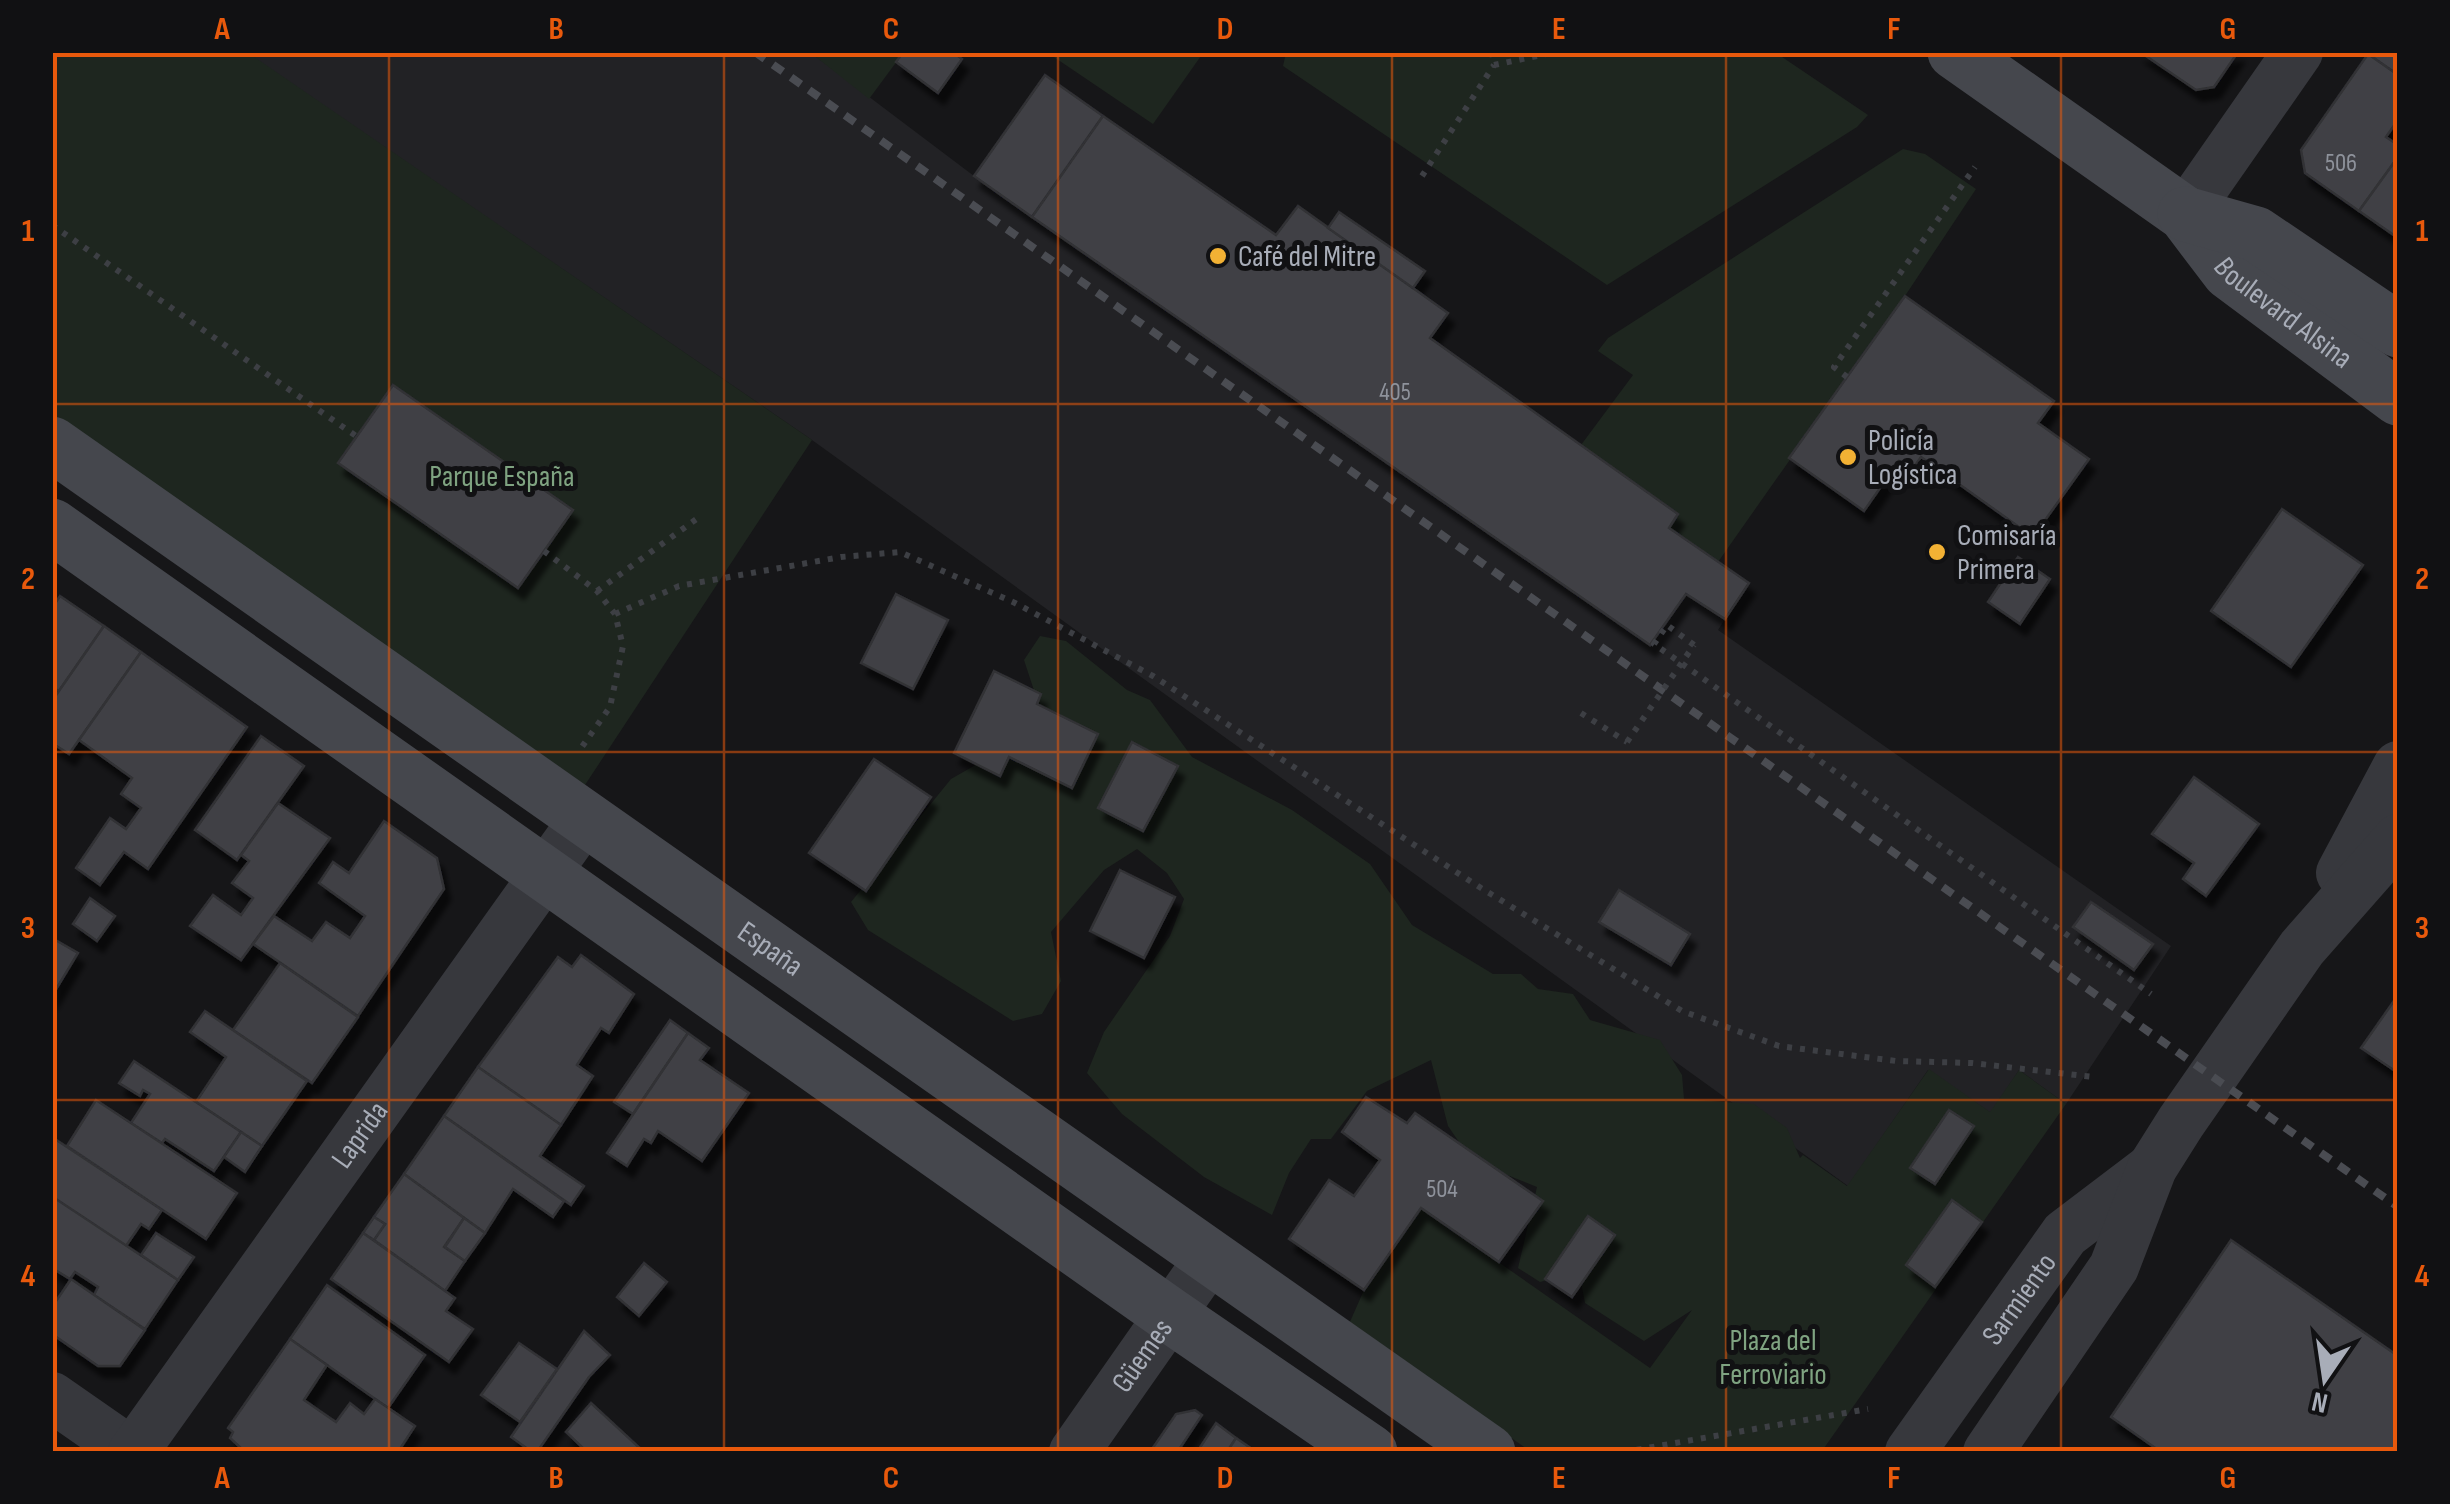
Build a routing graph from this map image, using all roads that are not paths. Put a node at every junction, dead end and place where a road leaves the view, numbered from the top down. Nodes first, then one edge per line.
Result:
1 (1956, 52) edge
2 (2298, 52) edge
3 (2185, 214) junction
4 (2398, 330) edge
5 (2398, 398) edge
6 (52, 444) edge
7 (52, 526) edge
8 (2398, 766) edge
9 (585, 818) junction
10 (2398, 839) edge
11 (544, 873) junction
12 (2302, 948) junction
13 (2152, 1168) junction
14 (1210, 1258) junction
15 (1170, 1315) junction
16 (52, 1397) edge
17 (132, 1452) edge
18 (1074, 1452) edge
19 (1370, 1452) edge
20 (1488, 1452) edge
21 (1910, 1452) edge
22 (1988, 1452) edge

1 - 3 street, Boulevard Alsina
2 - 3 street
3 - 4 street, Boulevard Alsina
3 - 5 street, Boulevard Alsina
6 - 9 street, España
7 - 11 street
8 - 12 street, Sarmiento
9 - 11 street, Laprida
9 - 14 street, España
10 - 12 street, Sarmiento
11 - 15 street
11 - 17 street, Laprida
12 - 13 street, Sarmiento
13 - 21 street, Sarmiento
13 - 22 street, Sarmiento
14 - 15 street, Güemes
14 - 20 street, España
15 - 18 street, Güemes
15 - 19 street
16 - 17 street

